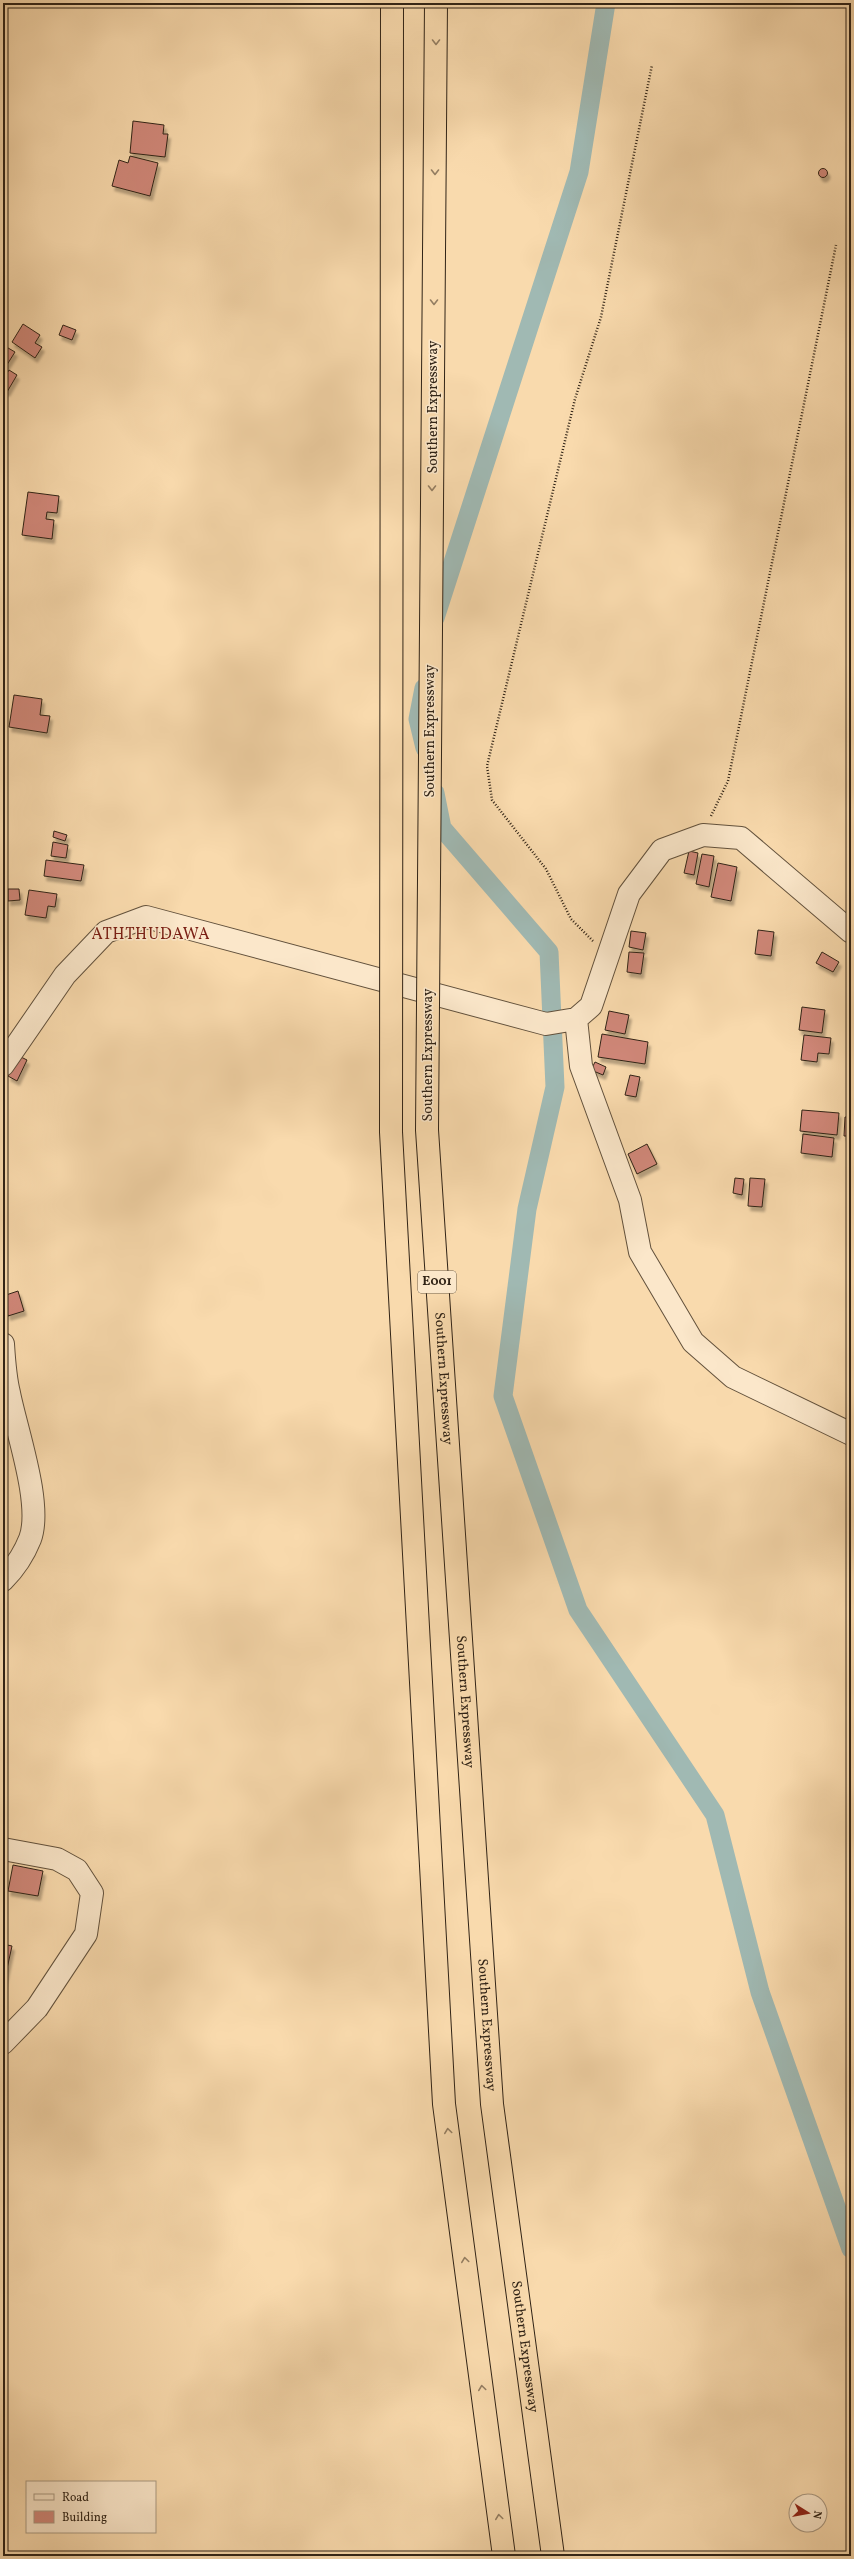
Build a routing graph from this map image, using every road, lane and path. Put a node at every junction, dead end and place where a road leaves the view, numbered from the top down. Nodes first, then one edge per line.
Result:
1 (392, 3) edge
2 (436, 3) edge
3 (652, 65) dead end
4 (836, 245) dead end
5 (703, 834) junction
6 (851, 932) edge
7 (609, 957) junction
8 (572, 1020) junction
9 (3, 1065) edge
10 (3, 1344) edge
11 (851, 1434) edge
12 (3, 1580) edge
13 (3, 1849) edge
14 (3, 2043) edge
15 (504, 2556) edge
16 (553, 2556) edge

15 -> 1 highway, E001, bridge
2 -> 16 highway, Southern Expressway / E001, bridge
3 - 7 path
4 - 5 path
5 - 6 street
5 - 7 street
7 - 8 street
8 - 9 street
8 - 11 street
10 - 12 street
13 - 14 street

